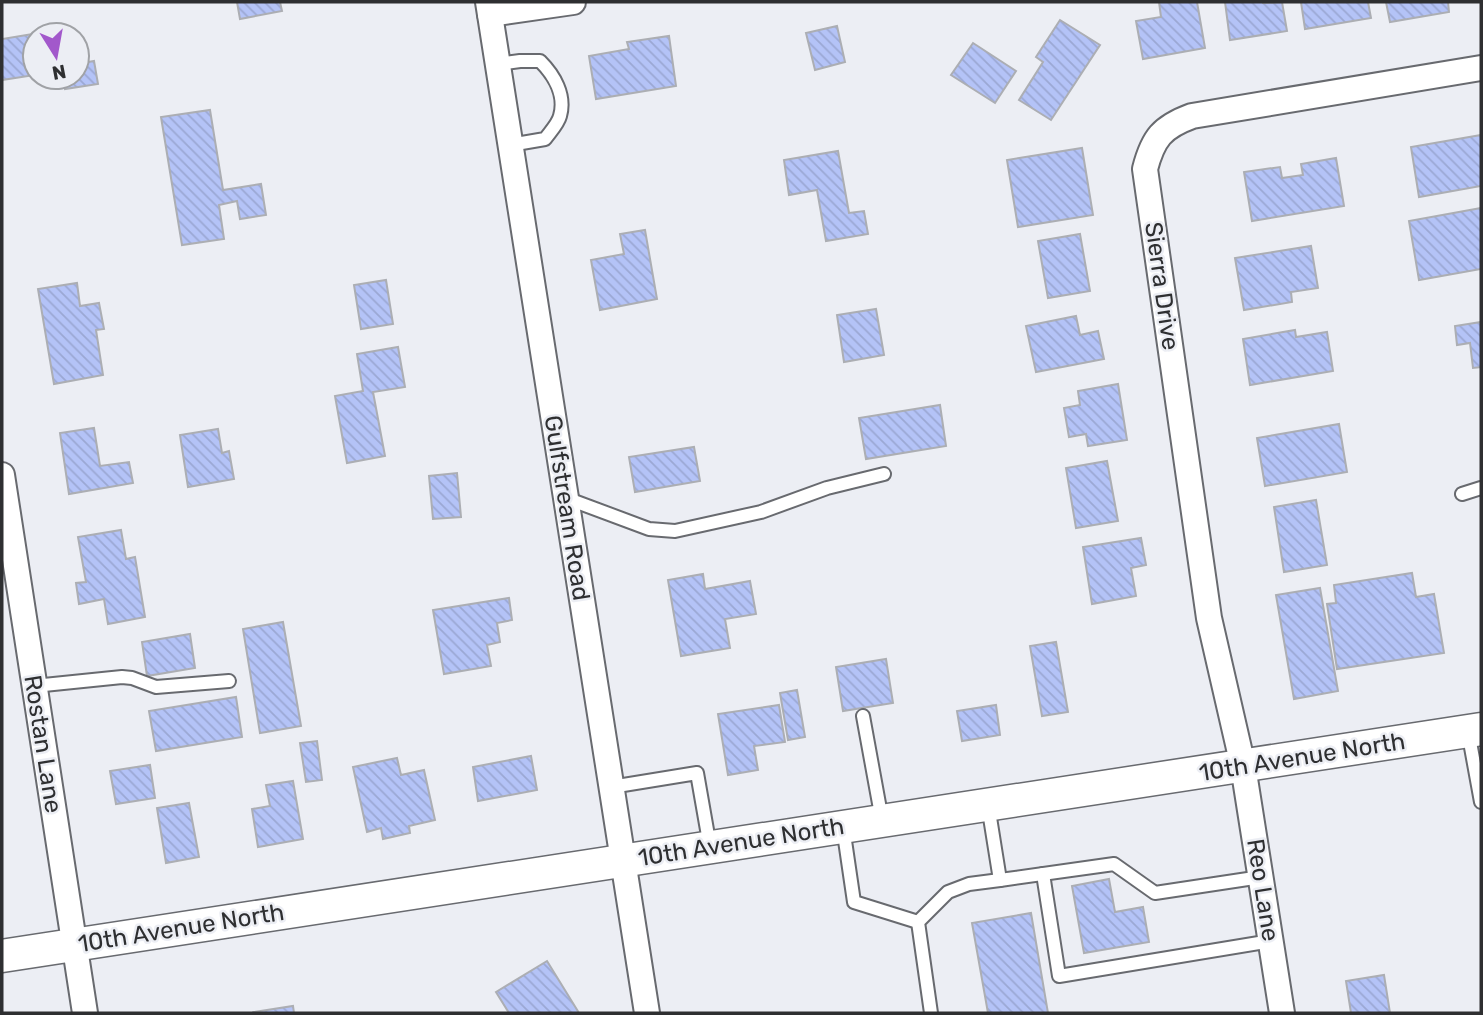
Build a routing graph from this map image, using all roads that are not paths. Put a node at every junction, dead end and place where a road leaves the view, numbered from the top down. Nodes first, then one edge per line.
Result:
1 (573, 2) edge
2 (489, 8) edge
3 (498, 64) junction
4 (1481, 68) edge
5 (510, 145) junction
6 (884, 474) dead end
7 (2, 475) edge
8 (1481, 488) edge
9 (1462, 494) dead end
10 (565, 498) junction
11 (229, 681) dead end
12 (34, 686) junction
13 (863, 716) dead end
14 (1474, 730) edge
15 (1243, 766) junction
16 (611, 788) junction
17 (1481, 802) edge
18 (988, 805) junction
19 (882, 821) junction
20 (843, 827) junction
21 (710, 847) junction
22 (622, 860) junction
23 (1042, 874) junction
24 (1261, 877) junction
25 (1000, 880) junction
26 (918, 922) junction
27 (1270, 941) junction
28 (74, 944) junction
29 (2, 956) edge
30 (85, 1013) edge
31 (647, 1013) edge
32 (931, 1013) edge
33 (1282, 1013) edge

1 - 2 street
2 - 3 street, Gulfstream Road
3 - 5 street, Gulfstream Road
3 - 5 lane
4 - 15 street, Sierra Drive
5 - 10 street, Gulfstream Road
6 - 10 lane
7 - 12 street, Rostan Lane
8 - 9 lane
10 - 16 street, Gulfstream Road
11 - 12 lane
12 - 28 street, Rostan Lane
13 - 19 lane
14 - 15 street, 10th Avenue North
14 - 17 lane
15 - 18 street, 10th Avenue North
15 - 24 street, Reo Lane
16 - 21 lane
16 - 22 street, Gulfstream Road
18 - 19 street, 10th Avenue North
18 - 25 lane
19 - 20 street, 10th Avenue North
20 - 21 street, 10th Avenue North
20 - 26 lane
21 - 22 street, 10th Avenue North
22 - 28 street, 10th Avenue North
22 - 31 street, Gulfstream Road
23 - 24 lane
23 - 25 lane
23 - 27 lane
24 - 27 street, Reo Lane
25 - 26 lane
26 - 32 lane
27 - 33 street, Reo Lane
28 - 29 street, 10th Avenue North
28 - 30 street, Rostan Lane

